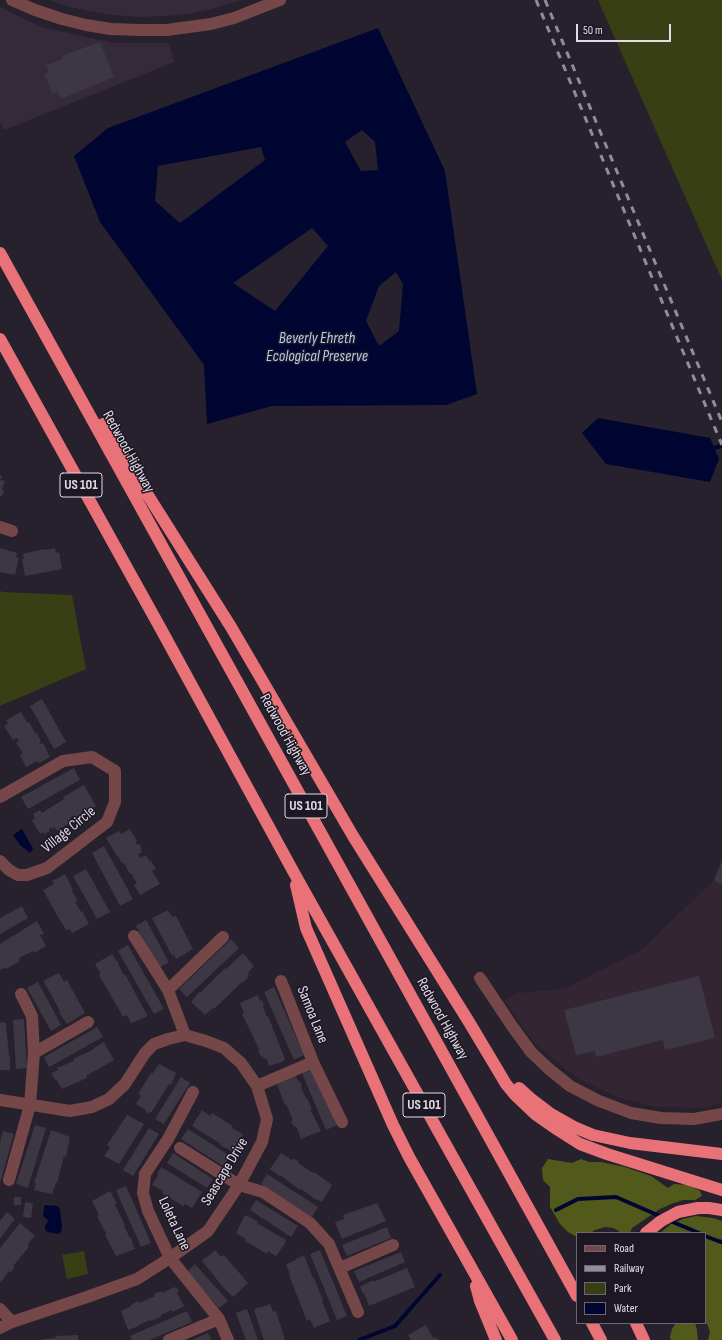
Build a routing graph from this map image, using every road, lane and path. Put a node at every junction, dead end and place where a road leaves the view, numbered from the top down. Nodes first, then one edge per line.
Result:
1 (12, 0) edge
2 (280, 0) edge
3 (0, 253) edge
4 (35, 316) junction
5 (0, 339) edge
6 (0, 527) edge
7 (12, 531) dead end
8 (0, 797) edge
9 (0, 861) edge
10 (292, 871) junction
11 (134, 936) dead end
12 (223, 937) dead end
13 (480, 978) dead end
14 (281, 981) dead end
15 (168, 990) junction
16 (21, 994) dead end
17 (88, 1022) dead end
18 (184, 1035) junction
19 (34, 1052) junction
20 (491, 1059) junction
21 (313, 1062) junction
22 (257, 1086) junction
23 (194, 1092) dead end
24 (0, 1100) edge
25 (30, 1106) junction
26 (722, 1114) edge
27 (342, 1122) dead end
28 (180, 1148) dead end
29 (722, 1154) edge
30 (9, 1180) dead end
31 (239, 1185) junction
32 (722, 1190) edge
33 (722, 1210) edge
34 (650, 1229) edge
35 (393, 1245) dead end
36 (170, 1258) junction
37 (340, 1268) junction
38 (472, 1269) junction
39 (576, 1294) edge
40 (0, 1309) edge
41 (358, 1312) dead end
42 (219, 1319) junction
43 (12, 1322) junction
44 (593, 1324) edge
45 (636, 1324) edge
46 (0, 1328) edge
47 (169, 1340) edge
48 (228, 1340) edge
49 (496, 1340) edge
50 (512, 1340) edge
51 (555, 1340) edge
52 (601, 1340) edge
53 (644, 1340) edge

1 - 2 street
3 - 4 highway, Redwood Highway / US 101
4 - 20 highway
4 - 39 highway, Redwood Highway / US 101
5 - 10 highway, US 101
6 - 7 street
8 - 9 street, Village Circle
10 - 38 highway
10 - 51 highway, US 101
11 - 15 street
12 - 15 street
13 - 26 street
14 - 21 street, Samoa Lane
15 - 18 street
16 - 19 street
17 - 19 street
18 - 22 street, Seascape Drive
18 - 25 street
19 - 25 street
20 - 29 highway
20 - 32 highway
21 - 22 street, Samoa Lane
21 - 27 street, Samoa Lane
22 - 31 street, Seascape Drive
23 - 36 street, Loleta Lane
24 - 25 street
25 - 30 street
28 - 31 street
31 - 36 street, Seascape Drive
31 - 37 street
33 - 34 highway
35 - 37 street
36 - 42 street, Loleta Lane
36 - 43 street, Seascape Drive
37 - 41 street
38 - 49 highway
38 - 50 highway
40 - 43 street
42 - 47 street
42 - 48 street, Loleta Lane
43 - 46 street, Seascape Drive
44 - 52 highway
45 - 53 highway

